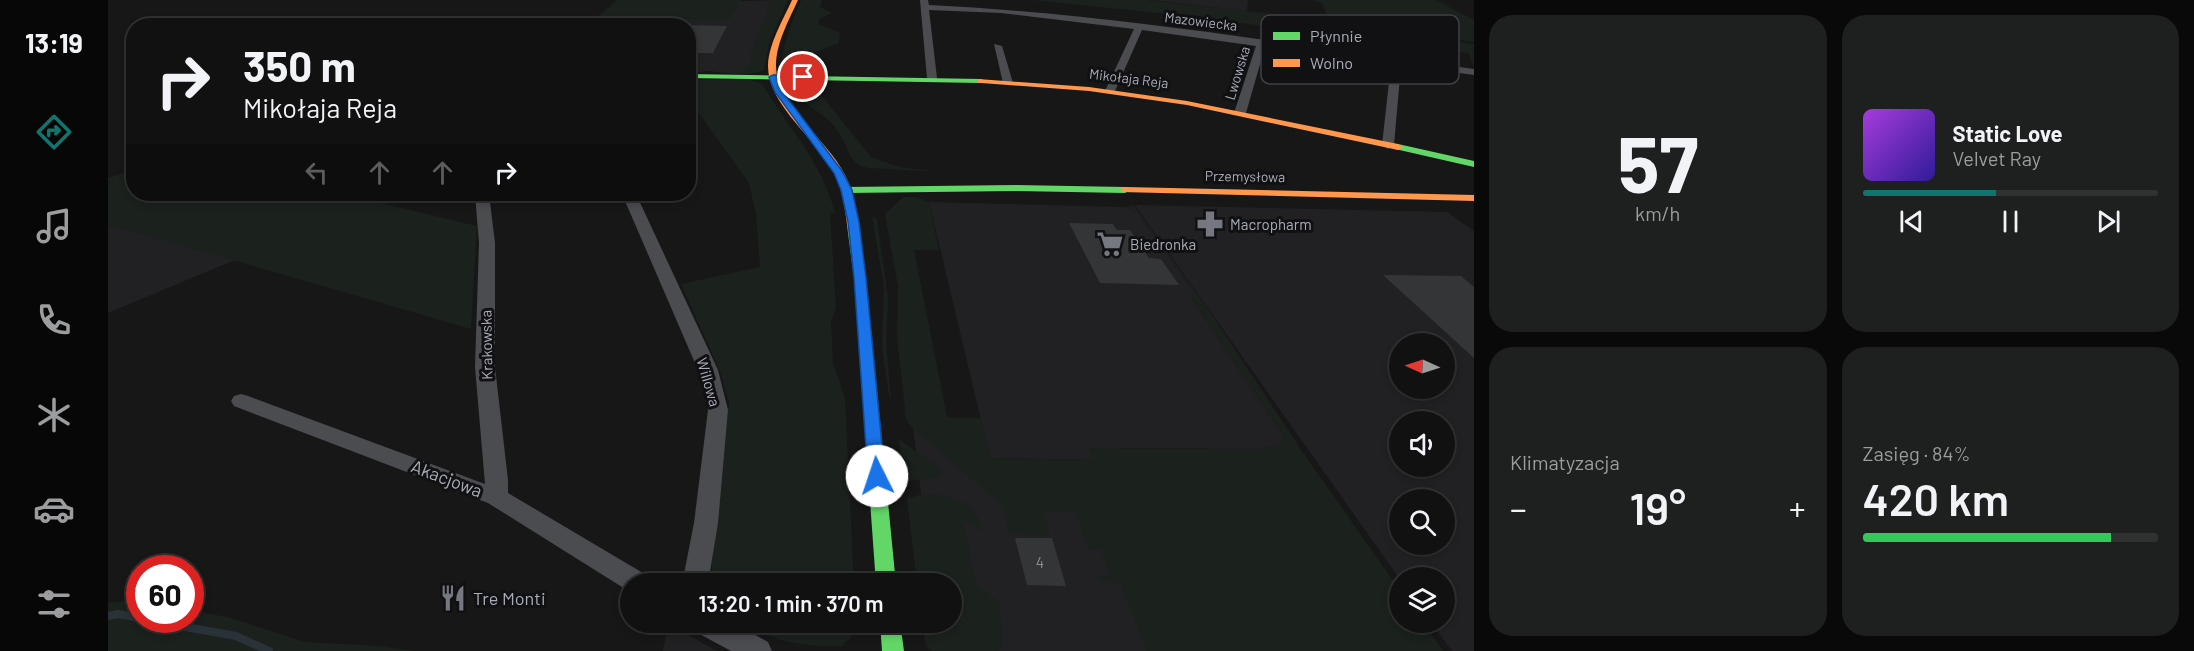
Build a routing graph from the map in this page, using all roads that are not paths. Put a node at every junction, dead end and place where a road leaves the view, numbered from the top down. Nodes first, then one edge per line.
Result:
1 (795, 0) edge
2 (924, 4) edge
3 (1139, 27) junction
4 (1261, 42) edge
5 (1261, 45) edge
6 (997, 46) dead end
7 (1459, 70) edge
8 (1474, 72) edge
9 (696, 76) edge
10 (773, 77) junction
11 (932, 78) junction
12 (1008, 83) junction
13 (1394, 84) edge
14 (1110, 91) junction
15 (1240, 113) junction
16 (1388, 145) junction
17 (1474, 164) edge
18 (845, 187) junction
19 (1474, 198) edge
20 (483, 201) edge
21 (632, 201) edge
22 (241, 400) dead end
23 (496, 497) junction
24 (621, 573) edge
25 (697, 573) edge
26 (885, 573) edge
27 (724, 633) edge
28 (891, 633) edge
29 (758, 651) edge
30 (893, 651) edge

1 - 10 main road
2 - 3 street, Mazowiecka
2 - 11 street
3 - 4 street, Mazowiecka
3 - 14 street
5 - 15 street, Lwowska
6 - 12 street
7 - 8 street, Mazowiecka
9 - 10 main road
10 - 11 main road, Mikołaja Reja
10 - 18 main road
11 - 12 main road, Mikołaja Reja
12 - 14 main road, Mikołaja Reja
13 - 16 street
14 - 15 main road, Mikołaja Reja
15 - 16 main road, Mikołaja Reja
16 - 17 main road, Mikołaja Reja
18 - 19 main road, Przemysłowa
18 - 26 main road
20 - 23 street, Krakowska
21 - 25 street, Willowa
22 - 23 street, Akacjowa
23 - 24 street, Akacjowa
27 - 29 street
28 - 30 main road

